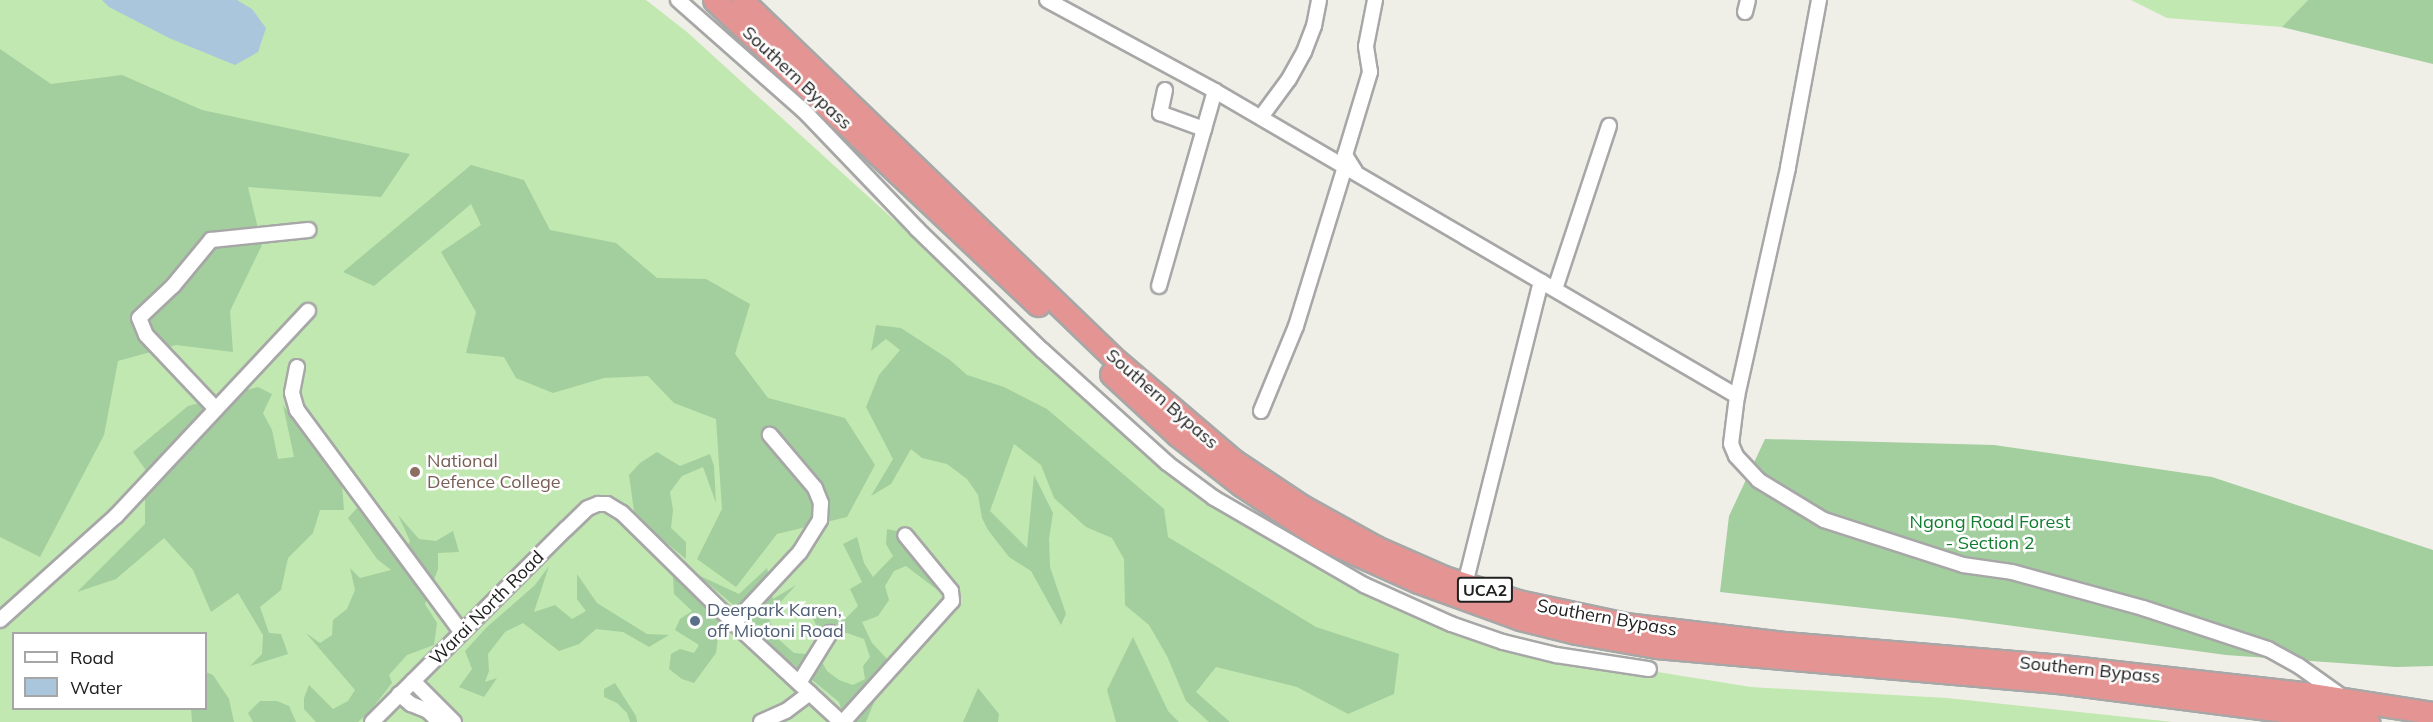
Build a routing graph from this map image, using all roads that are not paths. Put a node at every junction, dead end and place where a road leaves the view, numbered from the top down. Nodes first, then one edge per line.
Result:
1 (678, 0) edge
2 (714, 0) edge
3 (742, 0) edge
4 (1319, 0) edge
5 (1376, 0) edge
6 (1819, 0) edge
7 (1051, 1) edge
8 (1165, 90) dead end
9 (1215, 91) junction
10 (1261, 117) junction
11 (1609, 126) dead end
12 (1204, 129) junction
13 (1351, 170) junction
14 (308, 230) dead end
15 (1541, 281) junction
16 (1159, 286) dead end
17 (1555, 289) junction
18 (308, 311) dead end
19 (297, 367) dead end
20 (1737, 396) junction
21 (216, 409) junction
22 (1261, 411) dead end
23 (770, 435) dead end
24 (905, 535) dead end
25 (1465, 584) junction
26 (0, 620) edge
27 (734, 623) junction
28 (462, 633) junction
29 (830, 633) dead end
30 (1649, 669) dead end
31 (413, 681) junction
32 (799, 683) junction
33 (810, 693) junction
34 (399, 694) junction
35 (2346, 700) junction
36 (2433, 713) edge
37 (372, 722) edge
38 (439, 722) edge
39 (454, 722) edge
40 (761, 722) edge
41 (842, 722) edge
42 (2368, 722) edge

1 - 30 street
2 - 42 highway, Southern Bypass / UCA2
3 - 25 highway, Southern Bypass / UCA2
4 - 10 street
5 - 13 street
6 - 20 street
7 - 9 street
8 - 12 street
9 - 10 street
9 - 12 street
10 - 13 street
11 - 17 street
12 - 16 street
13 - 15 street
13 - 22 street
14 - 21 street
15 - 17 street
15 - 25 street
17 - 20 street
18 - 21 street
19 - 28 street
20 - 35 street
21 - 26 street
23 - 27 street
24 - 41 street
25 - 35 highway, Southern Bypass / UCA2
27 - 28 street, Warai North Road
27 - 32 street
28 - 31 street, Warai North Road
29 - 32 street
31 - 34 street, Warai North Road
31 - 39 street
32 - 33 street
33 - 40 street
33 - 41 street
34 - 37 street, Warai North Road
34 - 38 street
35 - 36 highway, Southern Bypass / UCA2

